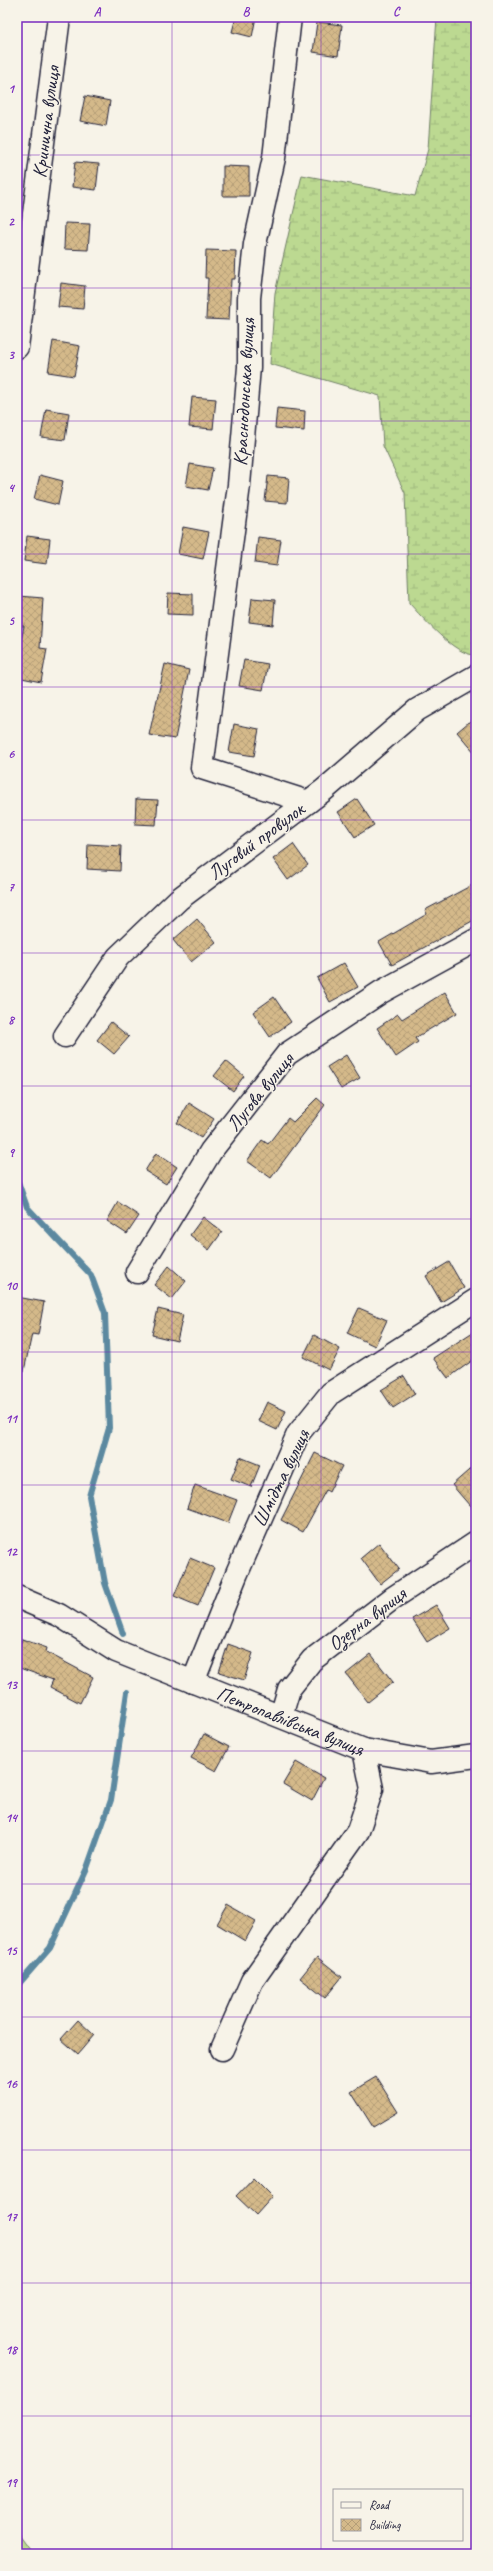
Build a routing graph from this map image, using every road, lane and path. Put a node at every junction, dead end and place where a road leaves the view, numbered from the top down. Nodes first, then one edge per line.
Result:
1 (59, 17) edge
2 (290, 17) edge
3 (17, 347) edge
4 (476, 676) edge
5 (308, 802) junction
6 (476, 940) edge
7 (65, 1036) dead end
8 (137, 1272) dead end
9 (476, 1300) edge
10 (476, 1543) edge
11 (17, 1597) edge
12 (193, 1682) junction
13 (281, 1716) junction
14 (364, 1750) junction
15 (476, 1756) edge
16 (222, 2049) dead end

1 - 3 street, Кринична вулиця
2 - 5 street, Краснодонська вулиця
4 - 5 street, Луговий провулок
5 - 7 street, Луговий провулок
6 - 8 street, Лугова вулиця
9 - 12 street, Шмідта вулиця
10 - 13 street, Озерна вулиця
11 - 12 street, Петропавлівська вулиця
12 - 13 street, Петропавлівська вулиця
13 - 14 street, Петропавлівська вулиця
14 - 15 street
14 - 16 street, Петропавлівська вулиця

